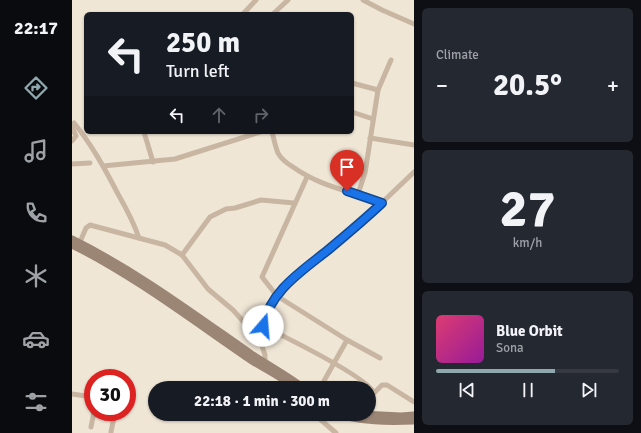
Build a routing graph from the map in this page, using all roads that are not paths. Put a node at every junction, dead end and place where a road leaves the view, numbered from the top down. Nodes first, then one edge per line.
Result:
1 (256, 0) edge
2 (288, 0) edge
3 (363, 0) edge
4 (245, 12) edge
5 (275, 12) edge
6 (414, 24) edge
7 (391, 60) dead end
8 (354, 84) edge
9 (378, 90) junction
10 (354, 113) edge
11 (373, 118) junction
12 (73, 125) edge
13 (145, 134) edge
14 (254, 134) edge
15 (273, 134) edge
16 (370, 138) junction
17 (72, 141) edge
18 (414, 145) edge
19 (153, 162) junction
20 (90, 163) dead end
21 (72, 164) edge
22 (103, 166) junction
23 (414, 172) edge
24 (307, 177) junction
25 (358, 194) junction
26 (294, 203) junction
27 (382, 203) junction
28 (139, 238) junction
29 (72, 239) edge
30 (80, 242) junction
31 (72, 245) edge
32 (182, 255) junction
33 (277, 296) junction
34 (263, 326) junction
35 (260, 340) junction
36 (347, 340) junction
37 (380, 358) dead end
38 (333, 363) junction
39 (264, 365) junction
40 (283, 376) junction
41 (288, 381) edge
42 (292, 381) edge
43 (324, 381) edge
44 (363, 381) edge
45 (376, 391) edge
46 (72, 394) edge
47 (84, 396) edge
48 (414, 402) edge
49 (376, 415) edge
50 (414, 415) edge
51 (376, 420) edge
52 (92, 421) edge
53 (114, 421) edge
54 (322, 421) edge
55 (414, 421) edge
56 (91, 427) dead end
57 (112, 432) edge
58 (336, 433) edge

1 - 4 street
2 - 5 street
3 - 6 street
7 - 9 street
8 - 9 street
9 - 11 street
10 - 11 street
11 - 16 street
12 - 17 street
12 - 22 street
13 - 19 street
14 - 19 street
15 - 24 street
16 - 18 street
16 - 25 street
19 - 22 street
20 - 21 street
22 - 28 street
23 - 27 street
24 - 25 street
24 - 26 street
25 - 27 street
26 - 32 street
26 - 33 street
27 - 33 street
28 - 30 street
28 - 32 street
29 - 30 main road
30 - 39 main road
31 - 39 main road
32 - 35 street
33 - 34 street
33 - 36 street
34 - 35 street
34 - 38 street
35 - 39 street
36 - 37 street
36 - 38 street
38 - 43 street
38 - 44 street
39 - 40 main road
40 - 41 main road
40 - 42 main road
45 - 48 street
46 - 47 street
49 - 50 main road
51 - 55 main road
52 - 56 street
53 - 57 street
54 - 58 street

